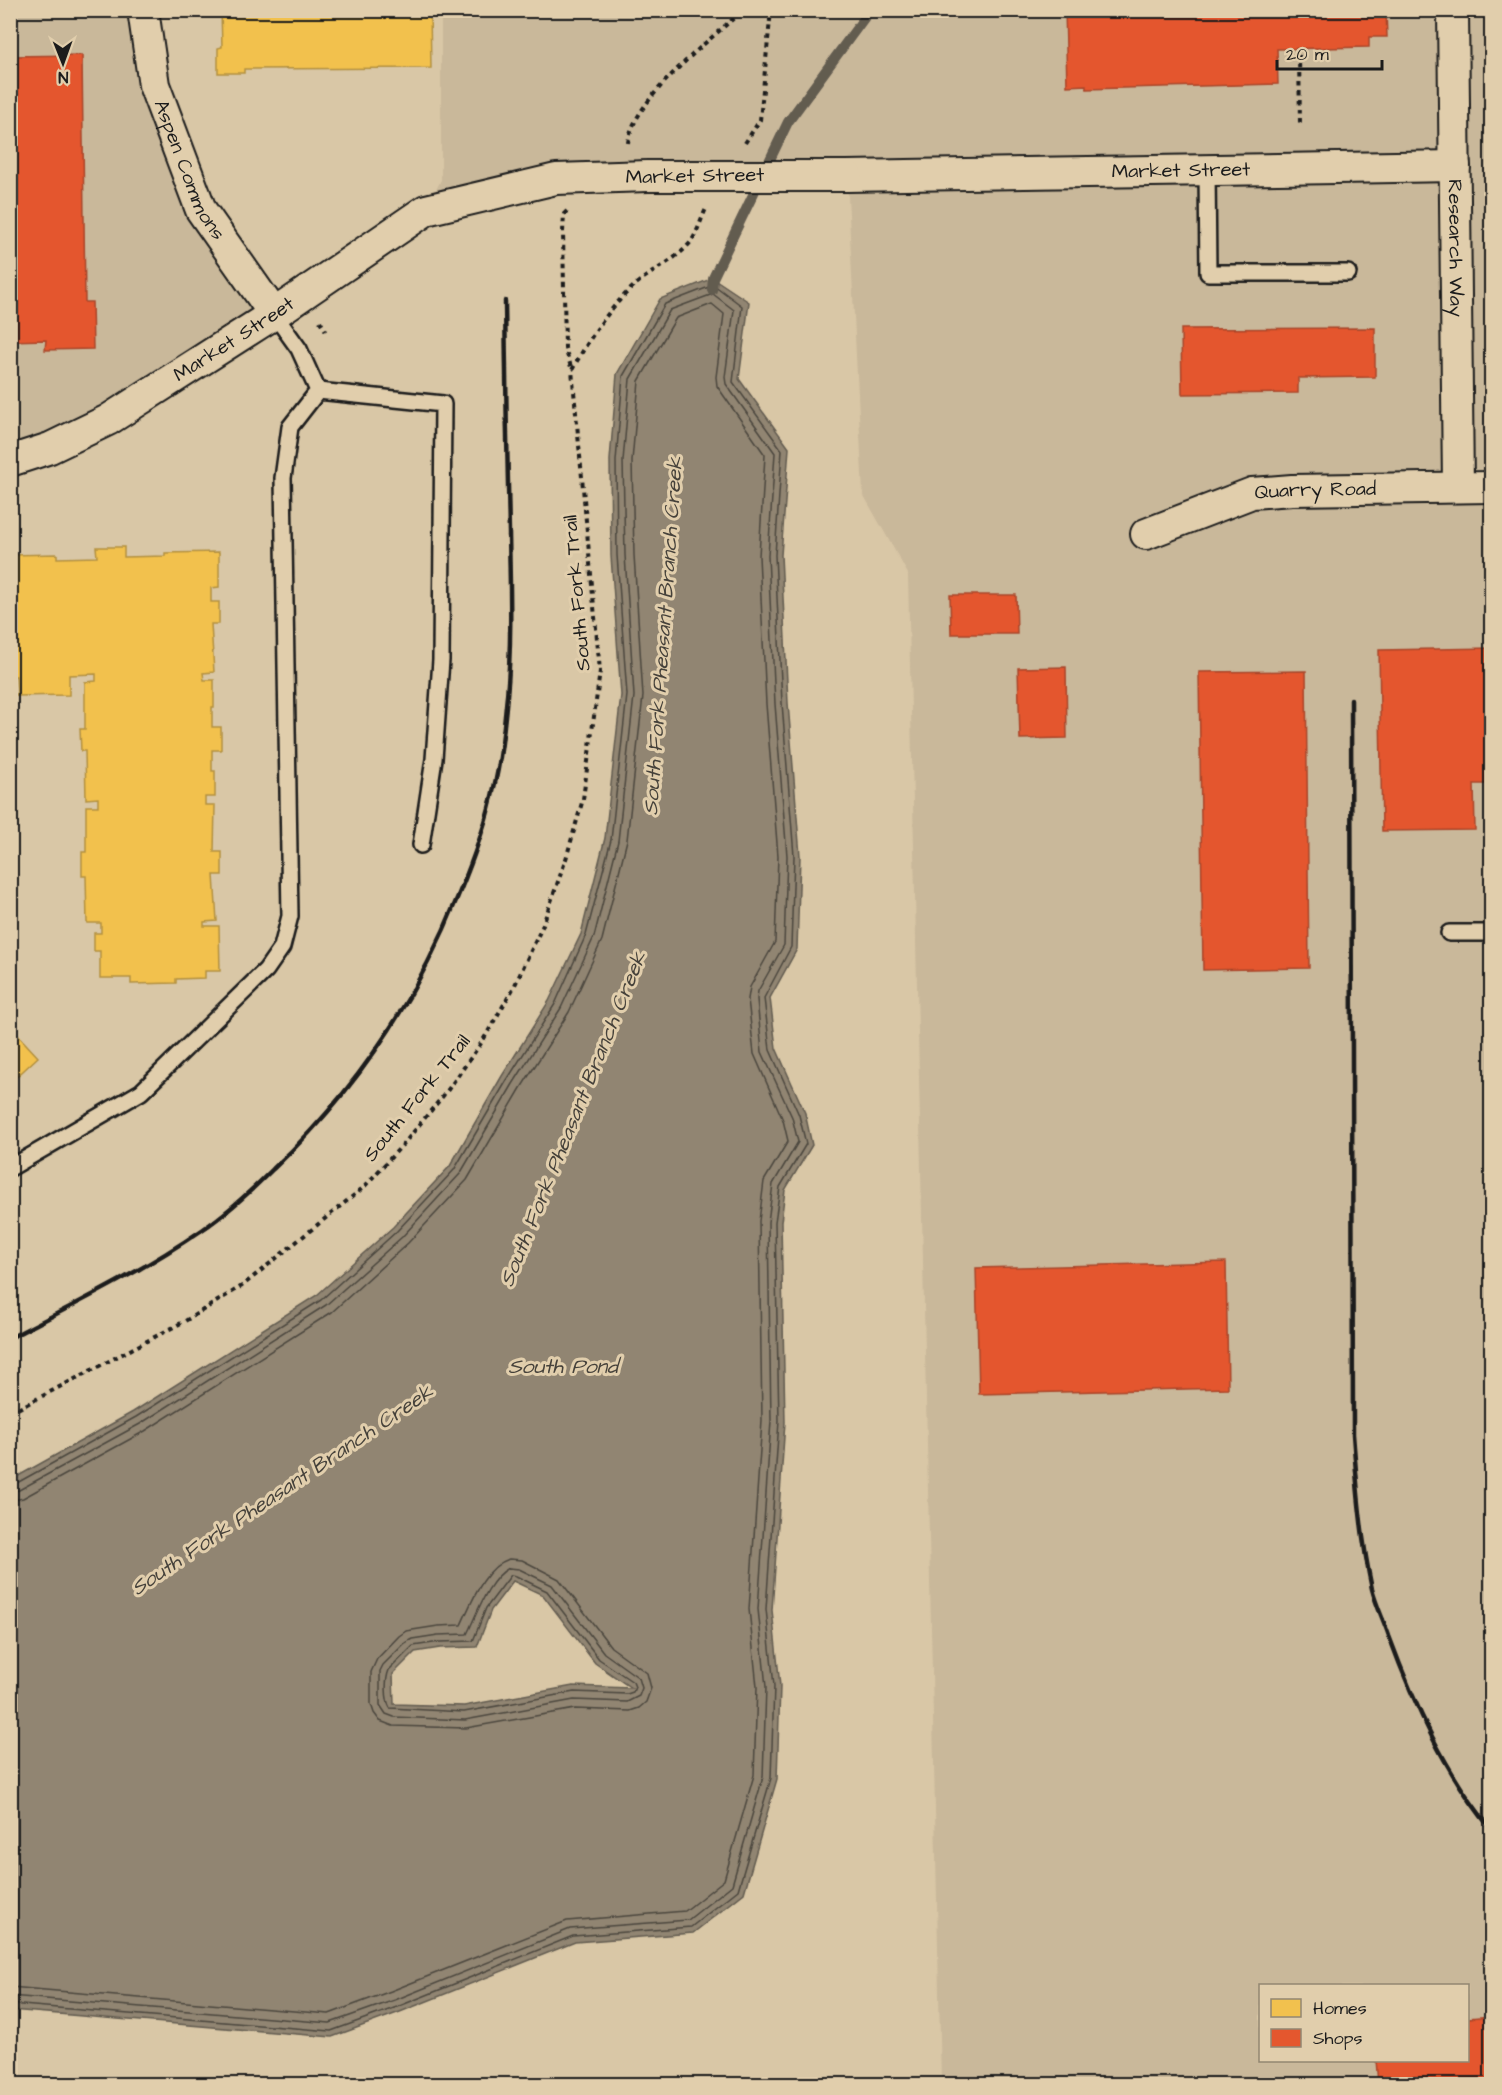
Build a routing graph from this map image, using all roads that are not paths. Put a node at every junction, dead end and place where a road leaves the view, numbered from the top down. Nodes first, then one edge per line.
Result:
1 (143, 10) edge
2 (1453, 10) edge
3 (1455, 166) junction
4 (1207, 170) junction
5 (1348, 273) dead end
6 (274, 314) junction
7 (318, 391) junction
8 (10, 461) edge
9 (1458, 487) junction
10 (1491, 487) edge
11 (1146, 534) dead end
12 (421, 845) dead end
13 (1449, 933) dead end
14 (1491, 933) edge
15 (10, 1168) edge

1 - 6 street, Aspen Commons
2 - 3 street, Research Way
3 - 4 street, Market Street
3 - 9 street, Research Way
4 - 5 lane
4 - 6 street, Market Street, bridge
6 - 7 lane
6 - 8 street, Market Street
7 - 12 lane
7 - 15 lane
9 - 10 street, Quarry Road
9 - 11 street, Quarry Road
13 - 14 lane

